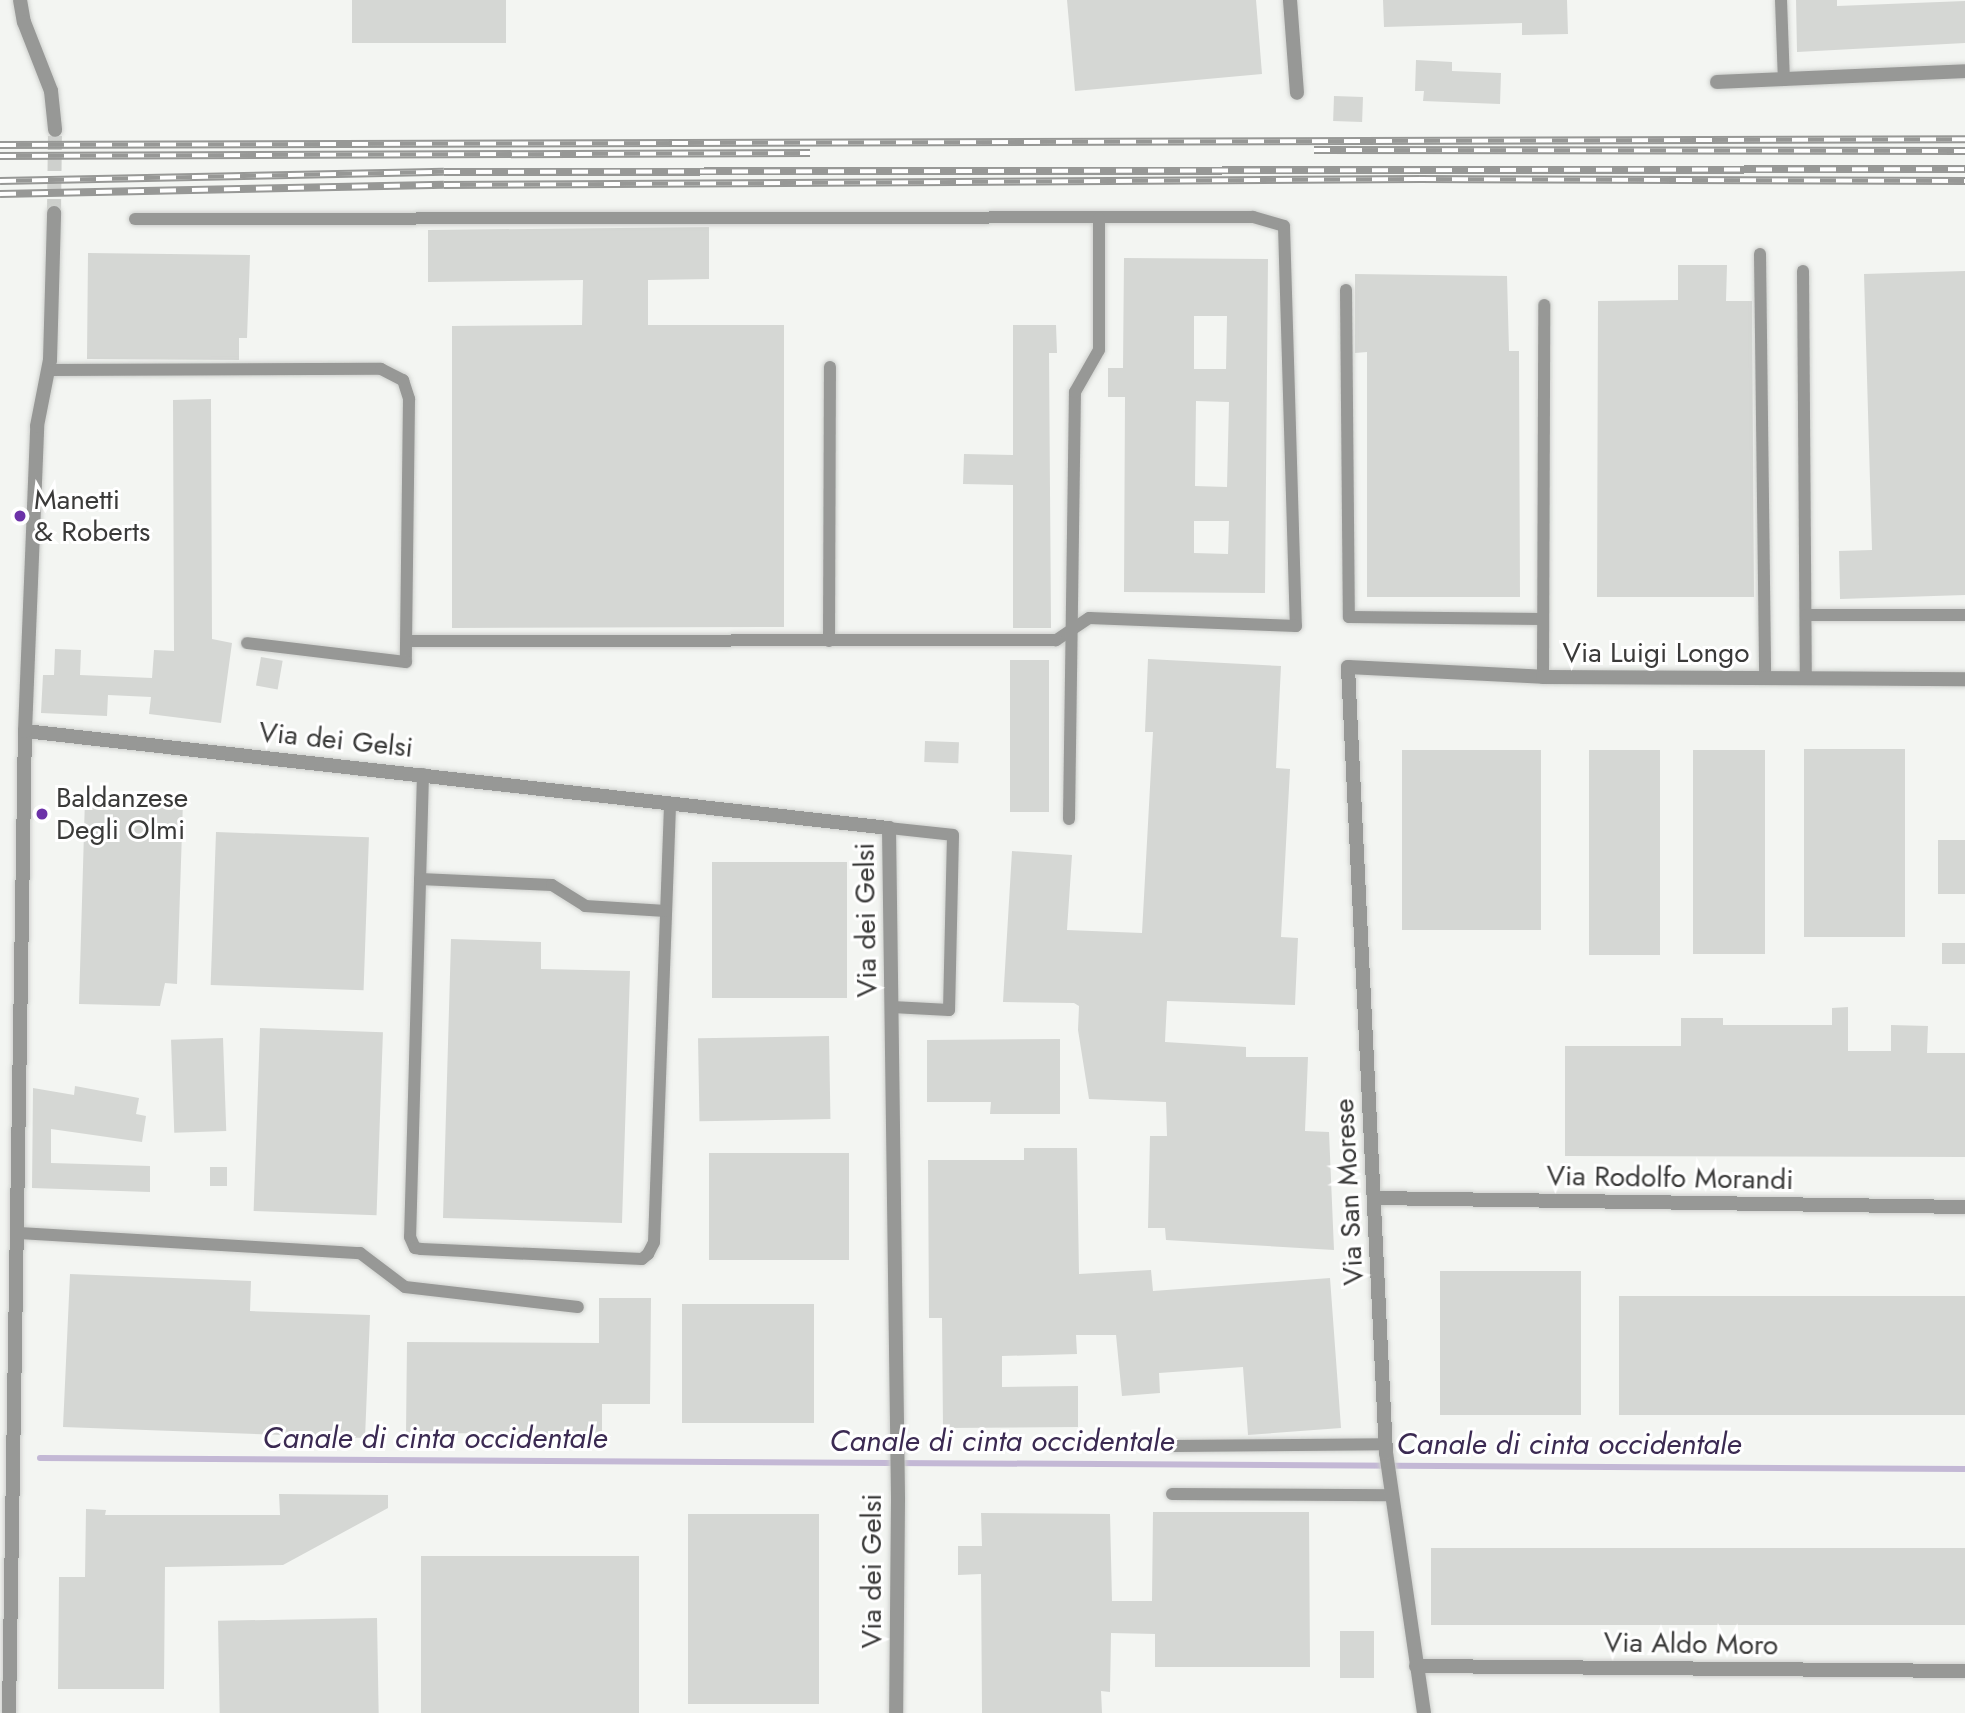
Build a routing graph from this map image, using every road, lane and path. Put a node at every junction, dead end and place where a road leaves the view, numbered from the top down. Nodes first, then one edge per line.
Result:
1 (20, 0) edge
2 (1290, 0) edge
3 (1781, 0) edge
4 (1965, 71) edge
5 (1784, 80) junction
6 (1717, 82) dead end
7 (1297, 93) dead end
8 (55, 130) tunnel mouth
9 (54, 213) tunnel mouth
10 (1099, 218) junction
11 (135, 219) dead end
12 (1760, 254) dead end
13 (1803, 271) dead end
14 (1346, 290) dead end
15 (1544, 305) dead end
16 (830, 367) dead end
17 (48, 370) junction
18 (1806, 615) junction
19 (1965, 615) edge
20 (1543, 619) junction
21 (1072, 629) junction
22 (408, 641) junction
23 (830, 641) junction
24 (247, 643) dead end
25 (1348, 667) joint
26 (1543, 677) junction
27 (1765, 678) junction
28 (1806, 678) junction
29 (1965, 679) edge
30 (25, 731) junction
31 (423, 774) junction
32 (670, 803) junction
33 (1069, 820) dead end
34 (889, 828) junction
35 (420, 879) junction
36 (666, 911) junction
37 (892, 1007) junction
38 (1374, 1198) junction
39 (1965, 1208) edge
40 (19, 1233) junction
41 (578, 1307) dead end
42 (1174, 1446) dead end
43 (1386, 1449) junction
44 (1391, 1492) junction
45 (1172, 1494) dead end
46 (1416, 1665) junction
47 (1965, 1671) edge
48 (9, 1713) edge
49 (896, 1713) edge
50 (1424, 1713) edge

1 - 8 street
2 - 7 street
3 - 5 lane
4 - 5 street
5 - 6 street
9 - 17 street
10 - 11 lane
10 - 21 lane
10 - 21 lane
12 - 27 lane
13 - 18 lane
14 - 20 lane
15 - 20 lane
16 - 23 lane
17 - 22 lane
17 - 30 street
18 - 19 lane
18 - 28 lane
20 - 26 lane
21 - 23 lane
21 - 33 lane
22 - 23 lane
22 - 24 lane
25 - 26 street, Via Luigi Longo
25 - 38 street, Via San Morese
26 - 27 street, Via Luigi Longo
27 - 28 street, Via Luigi Longo
28 - 29 street, Via Luigi Longo
30 - 31 street, Via dei Gelsi
30 - 40 street
31 - 32 street, Via dei Gelsi
31 - 35 lane
32 - 34 street, Via dei Gelsi
32 - 36 lane
34 - 37 street, Via dei Gelsi
34 - 37 lane
35 - 36 lane
35 - 36 lane
37 - 49 street, Via dei Gelsi
38 - 39 street, Via Rodolfo Morandi
38 - 43 street, Via San Morese
40 - 41 lane
40 - 48 street
42 - 43 lane
43 - 44 street, Via San Morese
44 - 45 lane
44 - 46 street, Via San Morese
46 - 47 street, Via Aldo Moro
46 - 50 street, Via San Morese

